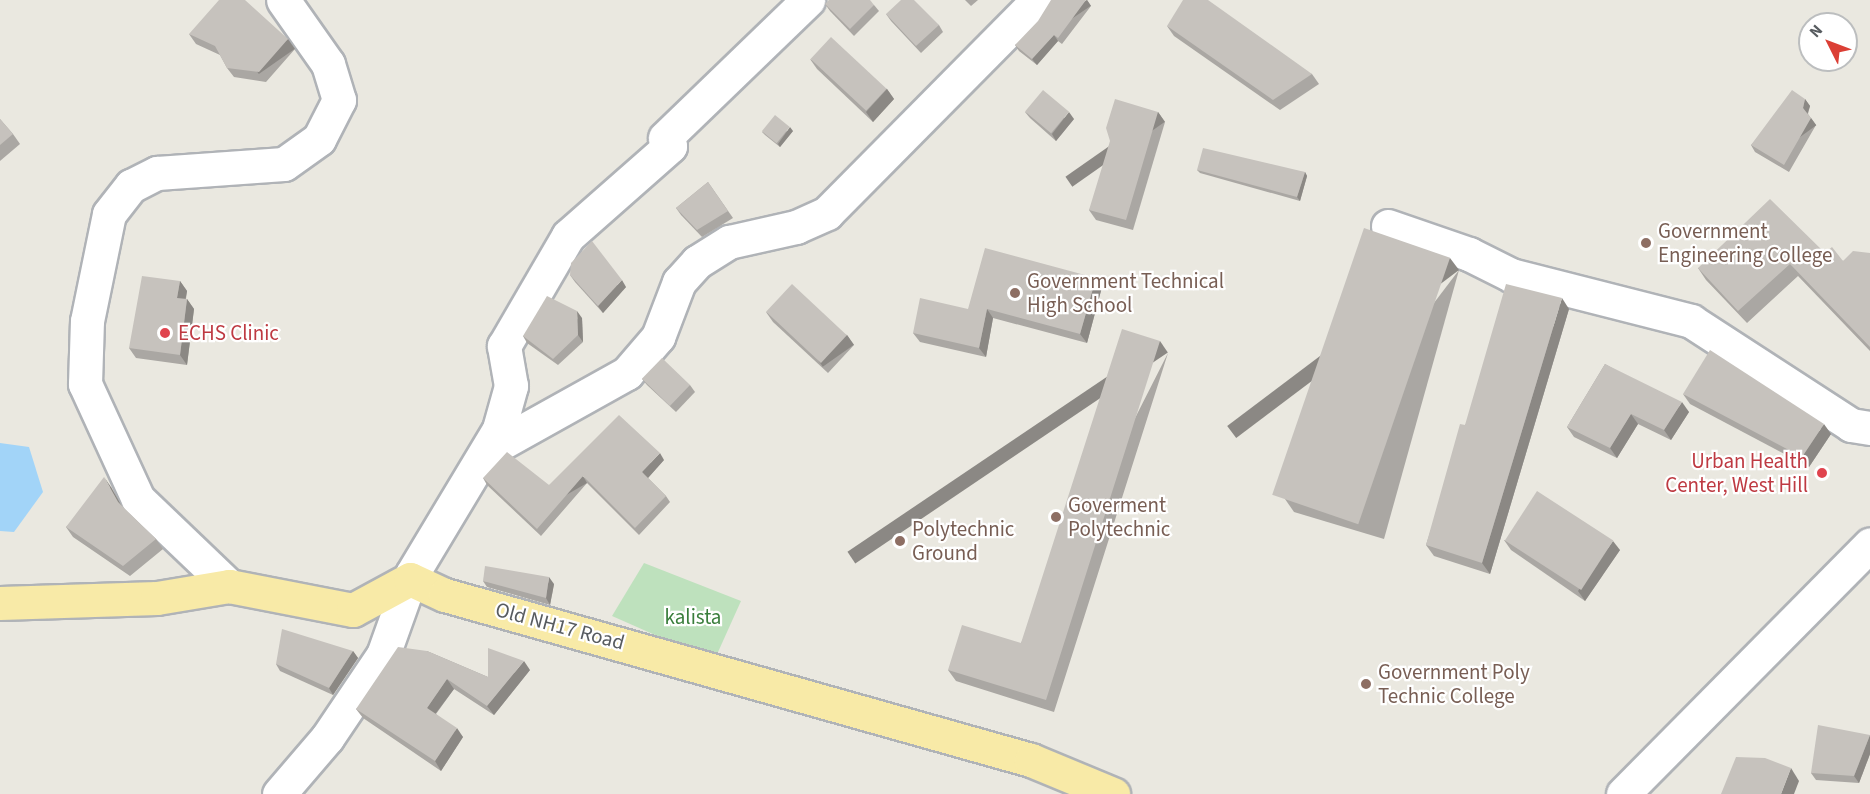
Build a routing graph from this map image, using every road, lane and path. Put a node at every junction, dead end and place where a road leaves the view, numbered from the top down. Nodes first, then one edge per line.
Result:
1 (283, 0) edge
2 (808, 0) edge
3 (1038, 0) edge
4 (1388, 226) dead end
5 (1870, 428) edge
6 (487, 450) junction
7 (1870, 544) edge
8 (410, 579) junction
9 (229, 586) junction
10 (0, 603) edge
11 (279, 794) edge
12 (1113, 794) edge
13 (1623, 794) edge

1 - 9 street
2 - 6 street
3 - 6 street
4 - 5 street
6 - 8 street
7 - 13 street
8 - 9 main road
8 - 11 street
8 - 12 main road, Old NH17 Road
9 - 10 main road

